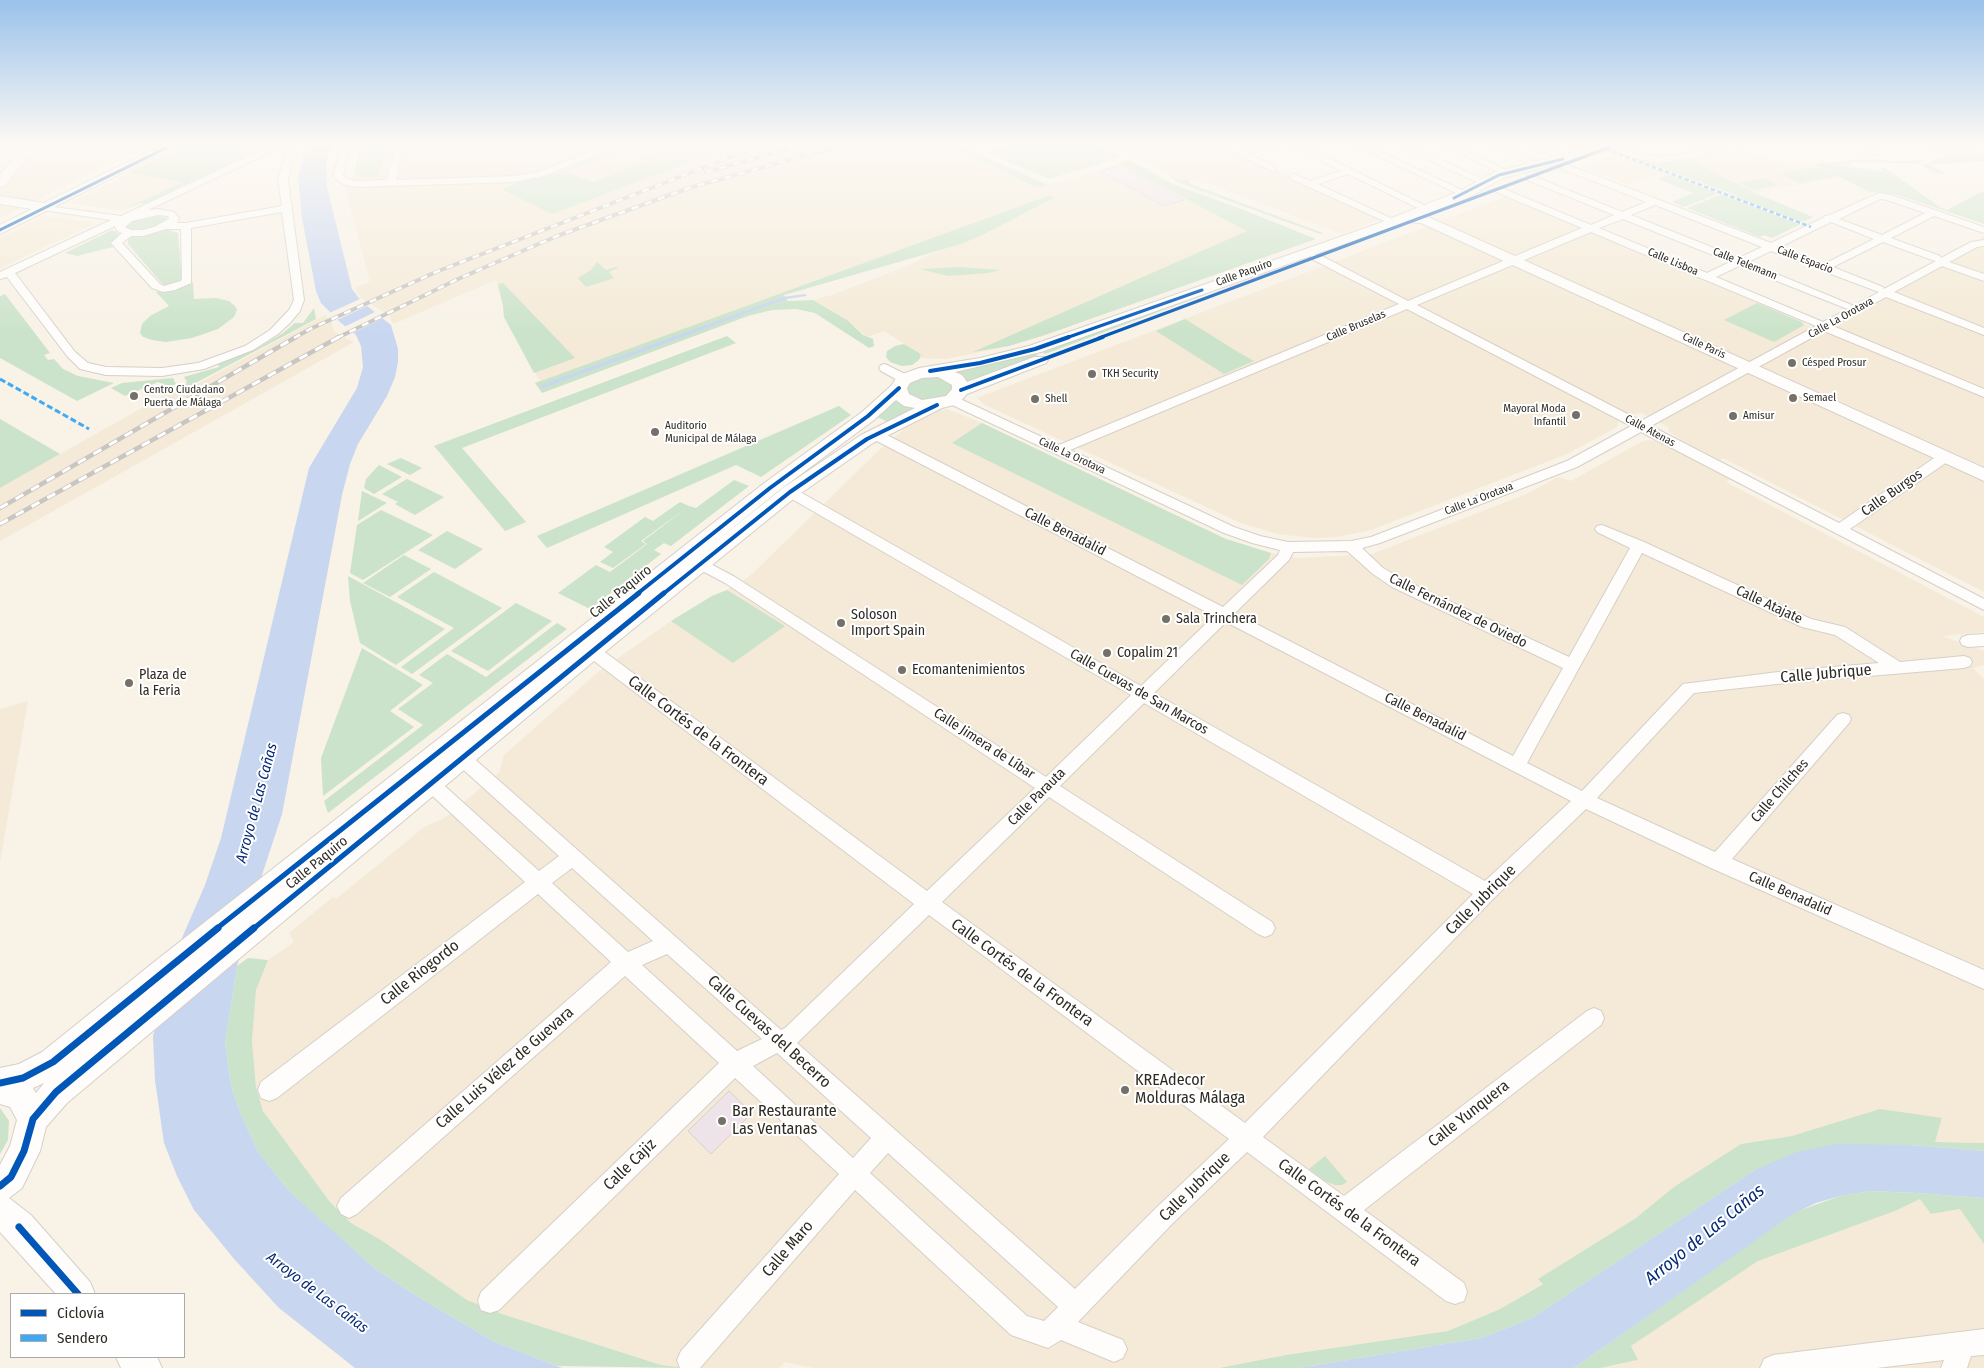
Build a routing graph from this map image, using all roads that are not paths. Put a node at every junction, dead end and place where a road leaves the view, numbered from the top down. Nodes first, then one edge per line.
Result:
1 (36, 206) edge
2 (153, 206) edge
3 (1364, 206) edge
4 (1414, 206) edge
5 (1439, 206) edge
6 (1446, 206) edge
7 (1537, 206) edge
8 (1603, 206) edge
9 (1645, 206) edge
10 (1664, 206) edge
11 (1759, 206) edge
12 (1856, 206) edge
13 (1916, 206) edge
14 (43, 207) junction
15 (286, 208) joint
16 (1425, 212) junction
17 (1934, 212) junction
18 (1622, 215) junction
19 (1828, 218) junction
20 (125, 219) junction
21 (1399, 220) junction
22 (0, 225) edge
23 (164, 226) junction
24 (186, 226) junction
25 (1811, 226) junction
26 (1590, 228) junction
27 (0, 230) edge
28 (1984, 231) edge
29 (129, 233) junction
30 (1883, 238) junction
31 (1984, 243) edge
32 (1770, 247) junction
33 (1316, 257) junction
34 (1514, 259) junction
35 (1939, 260) junction
36 (1739, 262) junction
37 (1824, 268) junction
38 (4, 274) edge
39 (1707, 277) junction
40 (1984, 278) edge
41 (1882, 291) junction
42 (1407, 304) junction
43 (1849, 306) junction
44 (1822, 325) junction
45 (1984, 332) edge
46 (1750, 367) junction
47 (885, 368) dead end
48 (930, 372) junction
49 (902, 384) junction
50 (1984, 393) edge
51 (950, 398) junction
52 (1640, 426) junction
53 (876, 435) junction
54 (1059, 450) junction
55 (1945, 457) junction
56 (1984, 475) edge
57 (790, 492) junction
58 (1602, 528) dead end
59 (1839, 530) junction
60 (1639, 545) junction
61 (1288, 546) junction
62 (1351, 546) junction
63 (700, 564) junction
64 (1984, 605) edge
65 (1225, 614) junction
66 (1984, 640) edge
67 (1968, 641) dead end
68 (592, 651) junction
69 (1964, 662) dead end
70 (1572, 665) junction
71 (1898, 668) junction
72 (1142, 693) junction
73 (1843, 719) dead end
74 (463, 759) junction
75 (1517, 765) junction
76 (432, 784) junction
77 (1049, 786) junction
78 (1584, 800) junction
79 (573, 856) junction
80 (1718, 862) junction
81 (538, 882) junction
82 (1487, 892) junction
83 (929, 904) junction
84 (1265, 928) dead end
85 (670, 943) junction
86 (625, 963) junction
87 (1984, 980) edge
88 (1594, 1018) dead end
89 (779, 1042) junction
90 (734, 1064) junction
91 (0, 1084) edge
92 (0, 1089) edge
93 (269, 1090) dead end
94 (33, 1119) junction
95 (886, 1138) junction
96 (1246, 1138) junction
97 (854, 1173) junction
98 (0, 1186) edge
99 (349, 1206) dead end
100 (1345, 1210) junction
101 (0, 1211) edge
102 (1455, 1292) dead end
103 (77, 1293) edge
104 (490, 1301) dead end
105 (1076, 1306) junction
106 (1057, 1326) junction
107 (1114, 1349) dead end
108 (1966, 1352) edge
109 (135, 1358) edge
110 (690, 1360) dead end
111 (144, 1368) edge
112 (1773, 1368) edge

1 - 14 main road
2 - 20 street
3 - 21 street
4 - 16 street
5 - 16 main road
6 - 16 main road
7 - 26 street, Calle Lisboa
8 - 18 street, Calle Telemann
9 - 18 street, Calle Bruselas
10 - 32 street, Calle Espacio
11 - 25 street
12 - 19 street
13 - 17 street
14 - 20 street
14 - 22 main road
14 - 27 main road
15 - 24 street
15 - 38 street
16 - 21 main road
16 - 33 main road, Calle Paquiro
16 - 34 main road, Calle París
17 - 28 street
17 - 30 street
18 - 26 street, Calle Bruselas
18 - 36 street, Calle Telemann
19 - 25 street
19 - 30 street
20 - 23 street
20 - 29 street
20 - 38 street
21 - 48 main road, Calle Paquiro
23 - 24 street
23 - 29 street
24 - 29 street
25 - 32 street
26 - 34 street, Calle Bruselas
26 - 39 street, Calle Lisboa
28 - 35 street
30 - 35 street
30 - 37 street
31 - 35 street, Calle La Orotava
32 - 36 street
32 - 37 street, Calle Espacio
33 - 42 street, Calle Atenas
33 - 51 main road, Calle Paquiro
34 - 42 street, Calle Bruselas
34 - 46 main road, Calle París
35 - 40 street
35 - 41 street, Calle La Orotava
36 - 39 street
36 - 43 street, Calle Telemann
37 - 41 street, Calle Espacio
39 - 44 street, Calle Lisboa
41 - 43 street
41 - 44 street, Calle La Orotava
41 - 45 street, Calle Espacio
42 - 52 street, Calle Atenas
42 - 54 street, Calle Bruselas
43 - 44 street
44 - 46 street, Calle La Orotava
44 - 50 street, Calle Lisboa
46 - 52 street, Calle La Orotava
46 - 55 main road, Calle París
47 - 49 street
48 - 49 main road, Calle Paquiro
48 - 51 main road
49 - 51 main road
49 - 91 main road, Calle Paquiro
51 - 53 main road, Calle Paquiro
51 - 54 street, Calle La Orotava
52 - 59 street, Calle Atenas
52 - 62 street, Calle La Orotava
53 - 57 main road, Calle Paquiro
53 - 65 street, Calle Benadalid
54 - 61 street, Calle La Orotava
55 - 56 main road, Calle París
55 - 59 street, Calle Burgos
57 - 63 main road, Calle Paquiro
57 - 72 street, Calle Cuevas de San Marcos
58 - 60 street, Calle Atajate
59 - 64 street, Calle Atenas
60 - 70 street
60 - 71 street, Calle Atajate
61 - 62 street, Calle La Orotava
61 - 65 street, Calle Parauta
62 - 70 street, Calle Fernández de Oviedo
63 - 68 main road, Calle Paquiro
63 - 77 street, Calle Jimera de Líbar
65 - 72 street, Calle Parauta
65 - 75 street, Calle Benadalid
66 - 67 street
68 - 74 main road, Calle Paquiro
68 - 83 street, Calle Cortés de la Frontera
69 - 71 street, Calle Jubrique
70 - 75 street
71 - 78 street, Calle Jubrique
72 - 77 street, Calle Parauta
72 - 82 street, Calle Cuevas de San Marcos
73 - 80 street, Calle Chilches
74 - 76 main road, Calle Paquiro
74 - 79 street, Calle Cuevas del Becerro
75 - 78 street, Calle Benadalid
76 - 81 street
76 - 94 main road, Calle Paquiro
77 - 83 street, Calle Parauta
77 - 84 street, Calle Jimera de Líbar
78 - 80 street, Calle Benadalid
78 - 82 street, Calle Jubrique
79 - 81 street, Calle Riogordo
79 - 85 street, Calle Cuevas del Becerro
80 - 87 street, Calle Benadalid
81 - 86 street
81 - 93 street, Calle Riogordo
82 - 96 street, Calle Jubrique
83 - 89 street, Calle Parauta
83 - 96 street, Calle Cortés de la Frontera
85 - 86 street, Calle Luis Vélez de Guevara
85 - 89 street, Calle Cuevas del Becerro
86 - 90 street
86 - 99 street, Calle Luis Vélez de Guevara
88 - 100 street, Calle Yunquera
89 - 90 street, Calle Cajiz
89 - 95 street, Calle Cuevas del Becerro
90 - 97 street
90 - 104 street, Calle Cajiz
92 - 94 main road
94 - 98 main road
95 - 97 street, Calle Maro
95 - 105 street, Calle Cuevas del Becerro
96 - 100 street, Calle Cortés de la Frontera
96 - 105 street, Calle Jubrique
97 - 106 street
97 - 110 street, Calle Maro
100 - 102 street, Calle Cortés de la Frontera
101 - 103 main road
105 - 106 street
106 - 107 street
108 - 112 street
109 - 111 main road

